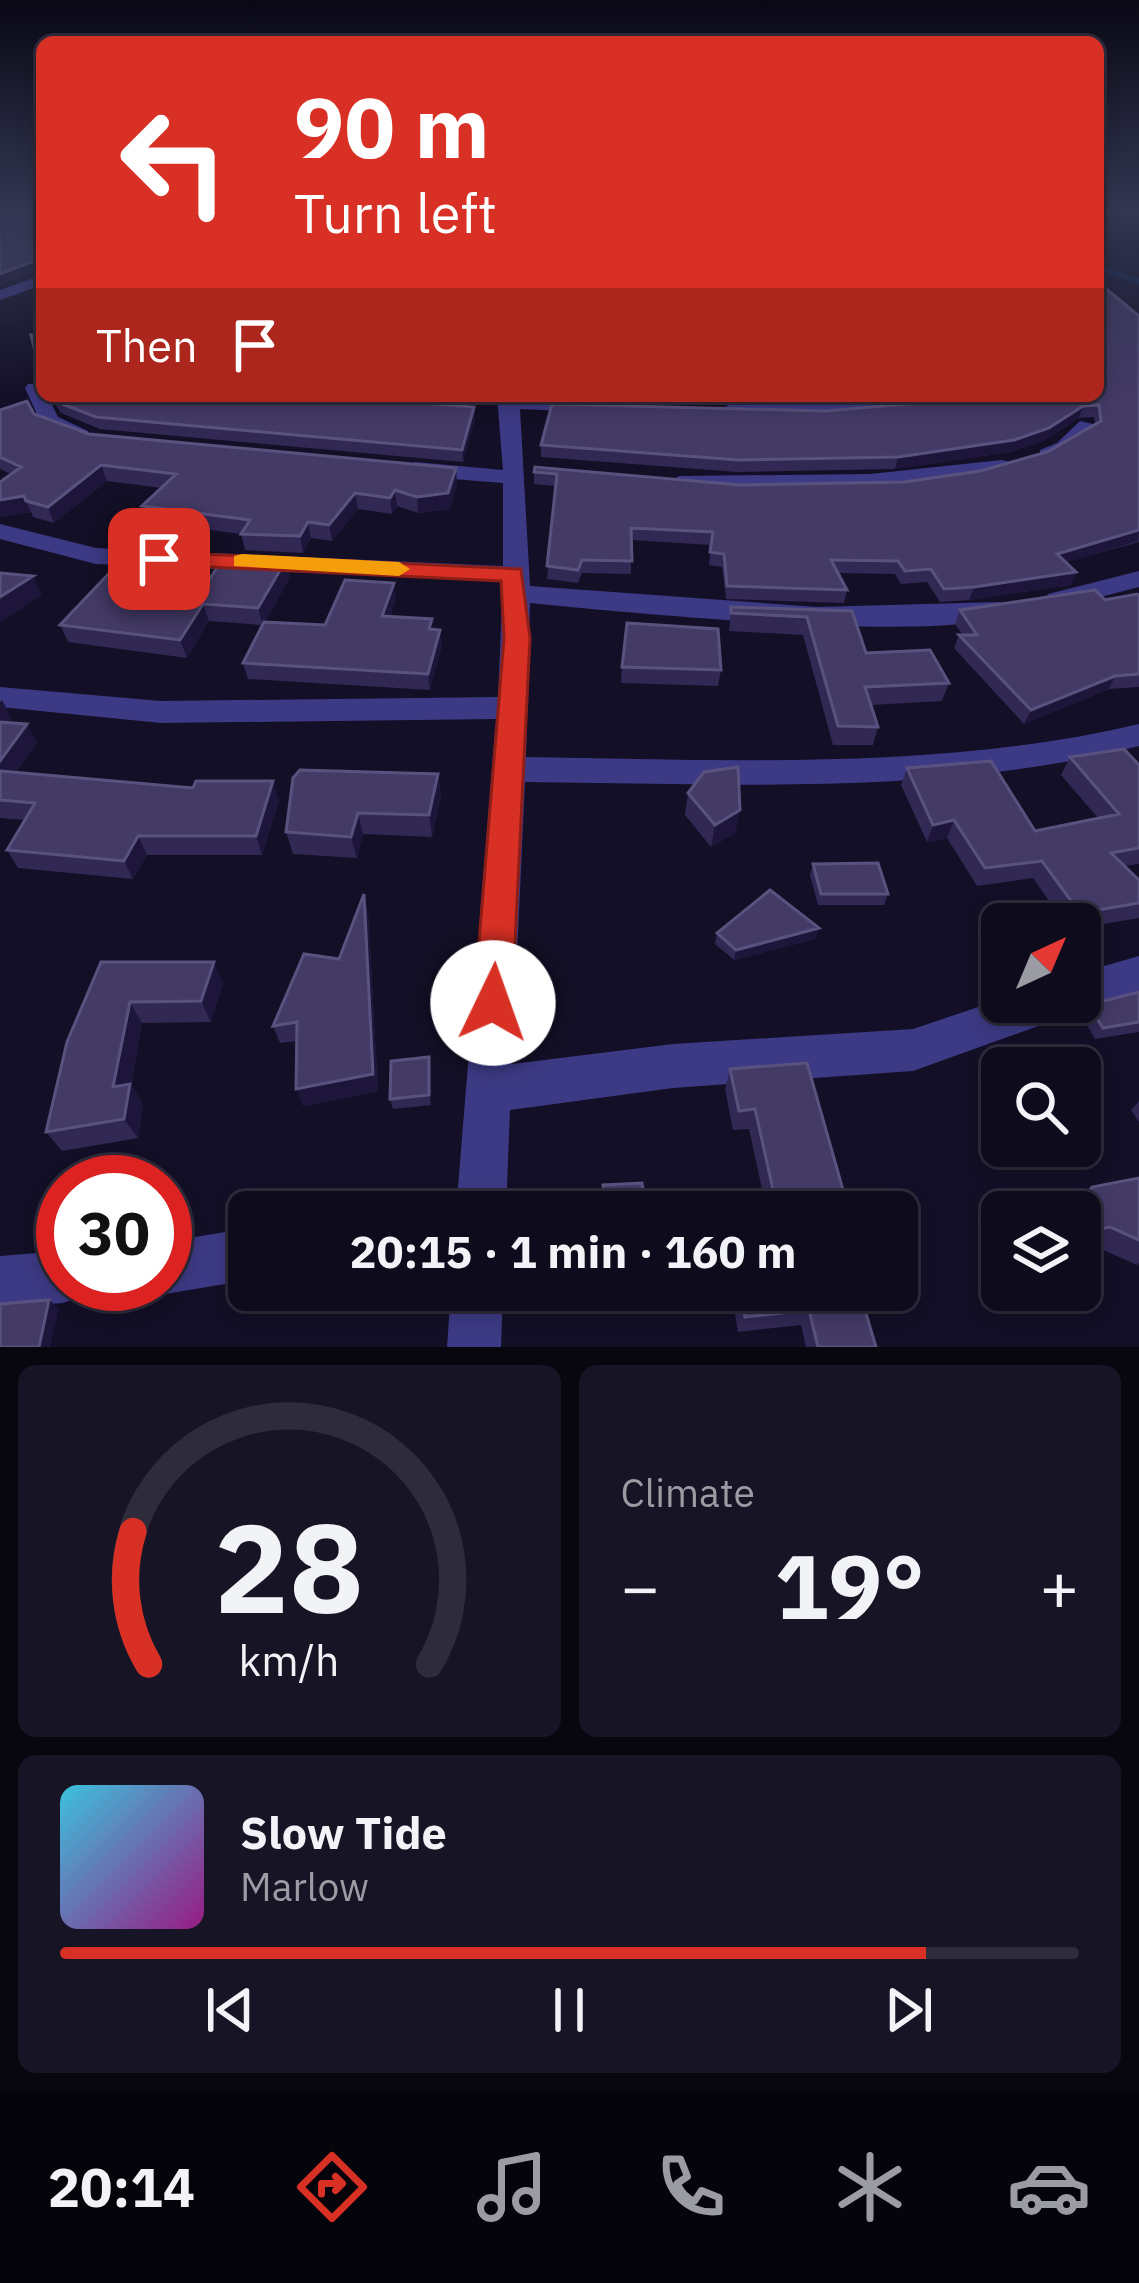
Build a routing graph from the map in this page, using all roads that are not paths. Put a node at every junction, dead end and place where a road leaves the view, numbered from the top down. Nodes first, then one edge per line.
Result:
1 (36, 282) edge
2 (0, 295) edge
3 (41, 402) edge
4 (896, 402) edge
5 (503, 405) edge
6 (625, 407) edge
7 (696, 409) edge
8 (1087, 425) edge
9 (95, 439) edge
10 (392, 467) edge
11 (519, 470) junction
12 (648, 481) edge
13 (0, 531) edge
14 (1139, 579) edge
15 (513, 584) junction
16 (0, 697) edge
17 (514, 708) junction
18 (1139, 735) edge
19 (510, 769) junction
20 (1139, 975) edge
21 (1101, 986) edge
22 (991, 1023) edge
23 (488, 1090) junction
24 (483, 1191) edge
25 (228, 1258) edge
26 (192, 1264) edge
27 (36, 1279) edge
28 (0, 1282) edge
29 (476, 1311) edge
30 (474, 1347) edge

1 - 2 street
3 - 9 street
4 - 7 street
5 - 6 street
5 - 11 street
8 - 12 street
10 - 11 street
11 - 15 street
13 - 15 street
14 - 15 street
15 - 17 street
16 - 17 street
17 - 19 street
18 - 19 street
19 - 23 street
20 - 21 street
22 - 23 street
23 - 24 street
25 - 26 street
27 - 28 street
29 - 30 street

